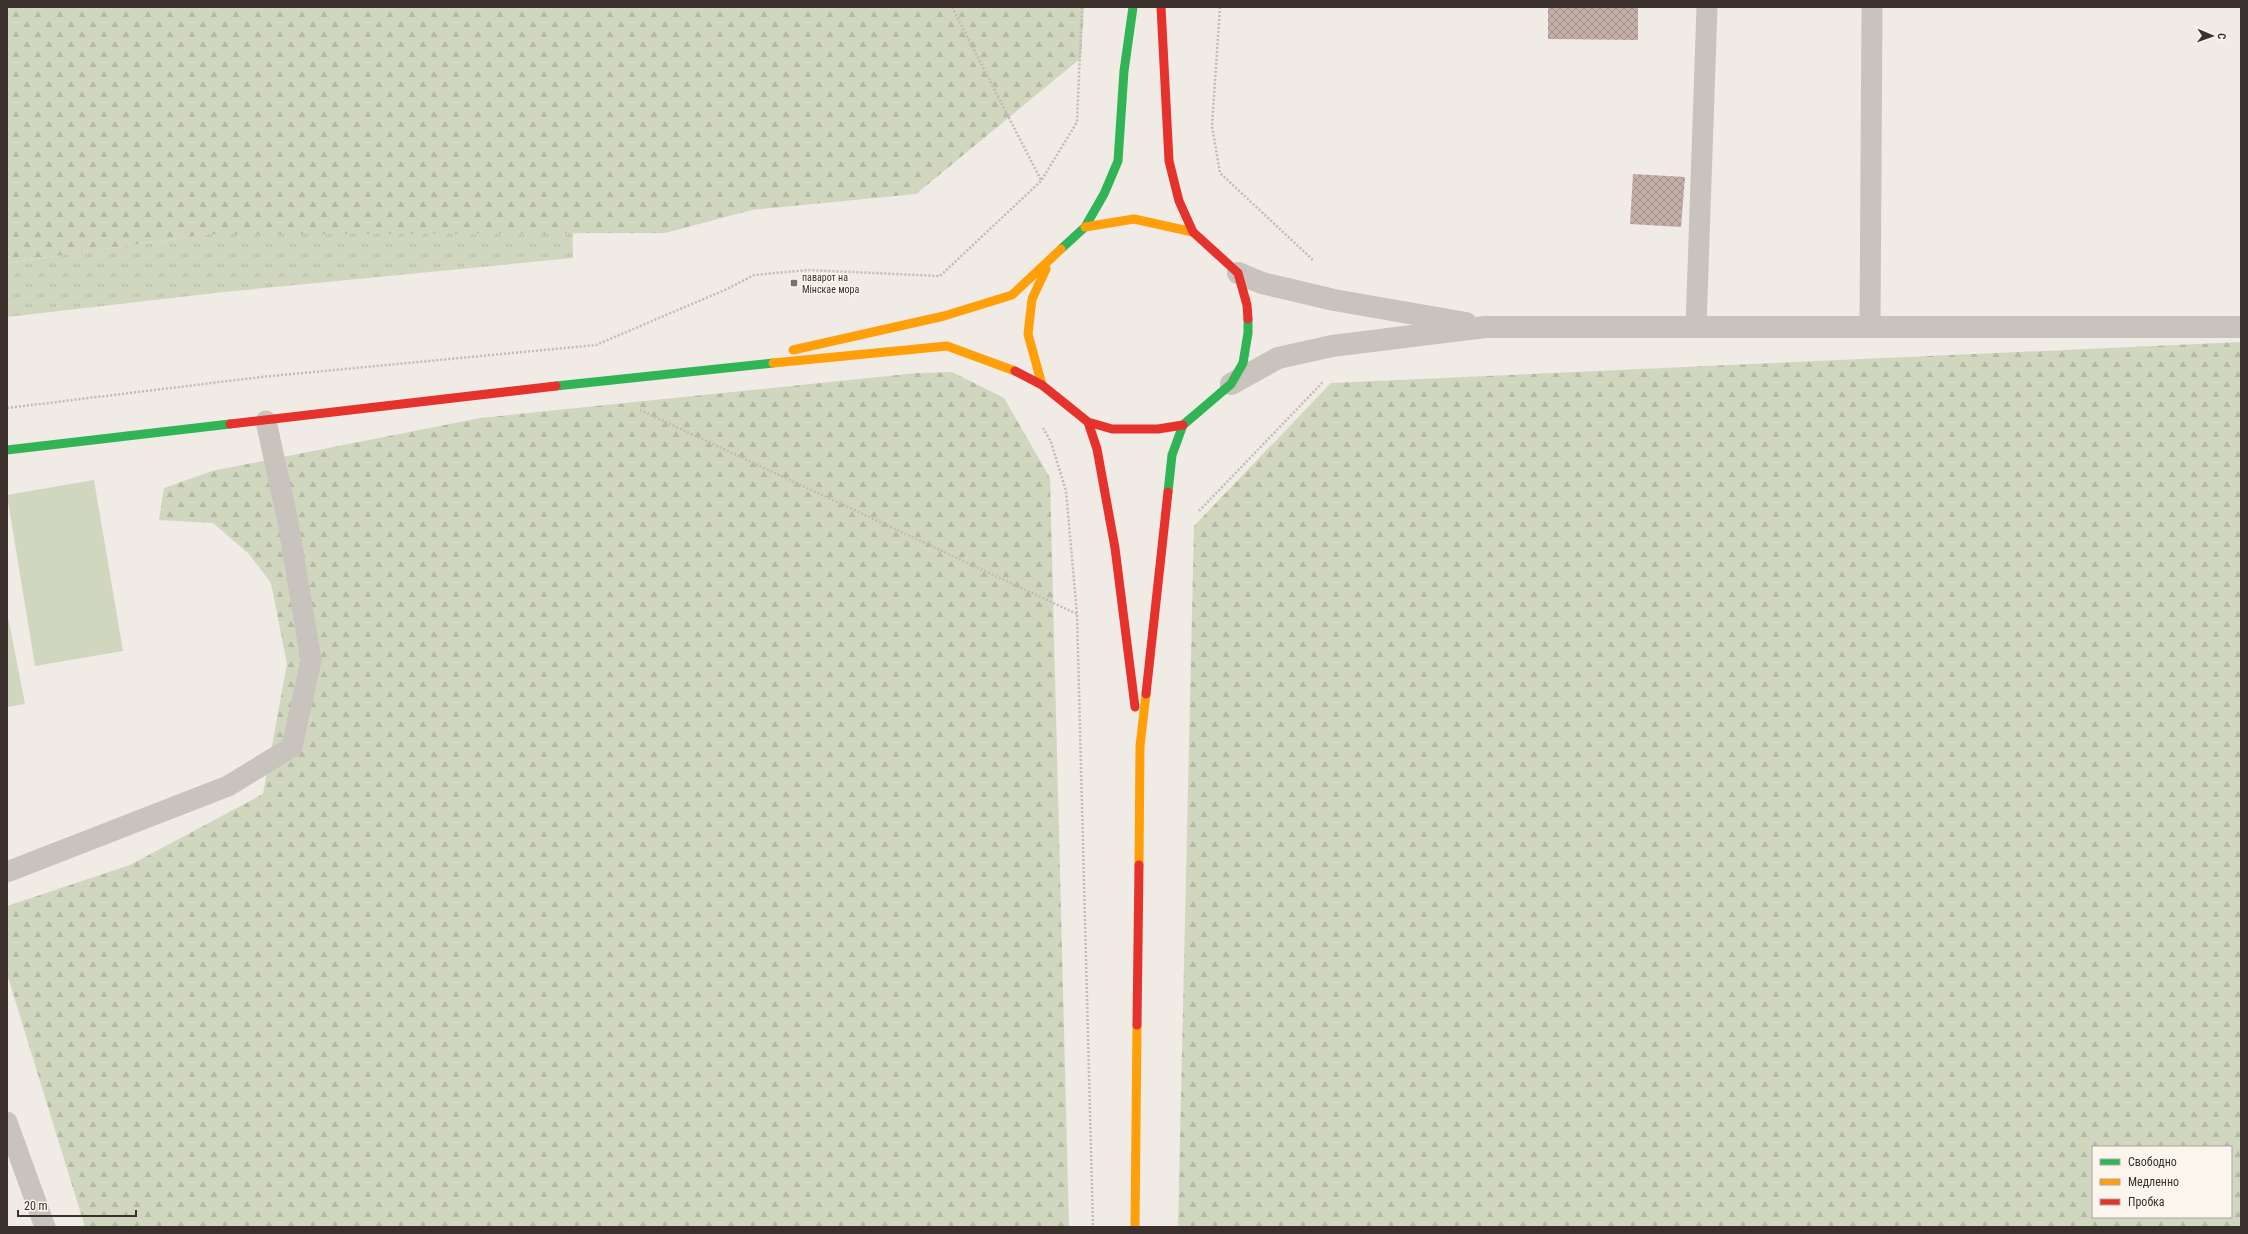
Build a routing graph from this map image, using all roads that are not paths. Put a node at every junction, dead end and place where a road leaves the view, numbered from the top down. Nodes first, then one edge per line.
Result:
1 (1132, 7) edge
2 (1161, 7) edge
3 (1707, 7) edge
4 (1872, 7) edge
5 (1085, 227) junction
6 (1193, 232) junction
7 (1050, 260) junction
8 (1238, 273) junction
9 (1485, 327) junction
10 (1696, 327) junction
11 (1870, 327) junction
12 (2241, 327) edge
13 (712, 368) junction
14 (1231, 384) junction
15 (1042, 385) junction
16 (266, 421) junction
17 (1088, 422) junction
18 (1183, 425) junction
19 (7, 450) edge
20 (1140, 746) junction
21 (7, 872) edge
22 (7, 1122) edge
23 (45, 1227) edge
24 (1135, 1227) edge

1 - 5 street
2 - 6 street
3 - 10 lane
4 - 11 lane
5 - 6 street
5 - 7 street
6 - 8 street
7 - 13 street
7 - 15 street
8 - 9 street
8 - 14 street
9 - 10 street
9 - 14 street
10 - 11 street
11 - 12 street
13 - 15 street
13 - 16 street
14 - 18 street
15 - 17 street
16 - 19 street
16 - 21 lane
17 - 18 street
17 - 20 street
18 - 20 street
20 - 24 street
22 - 23 lane

